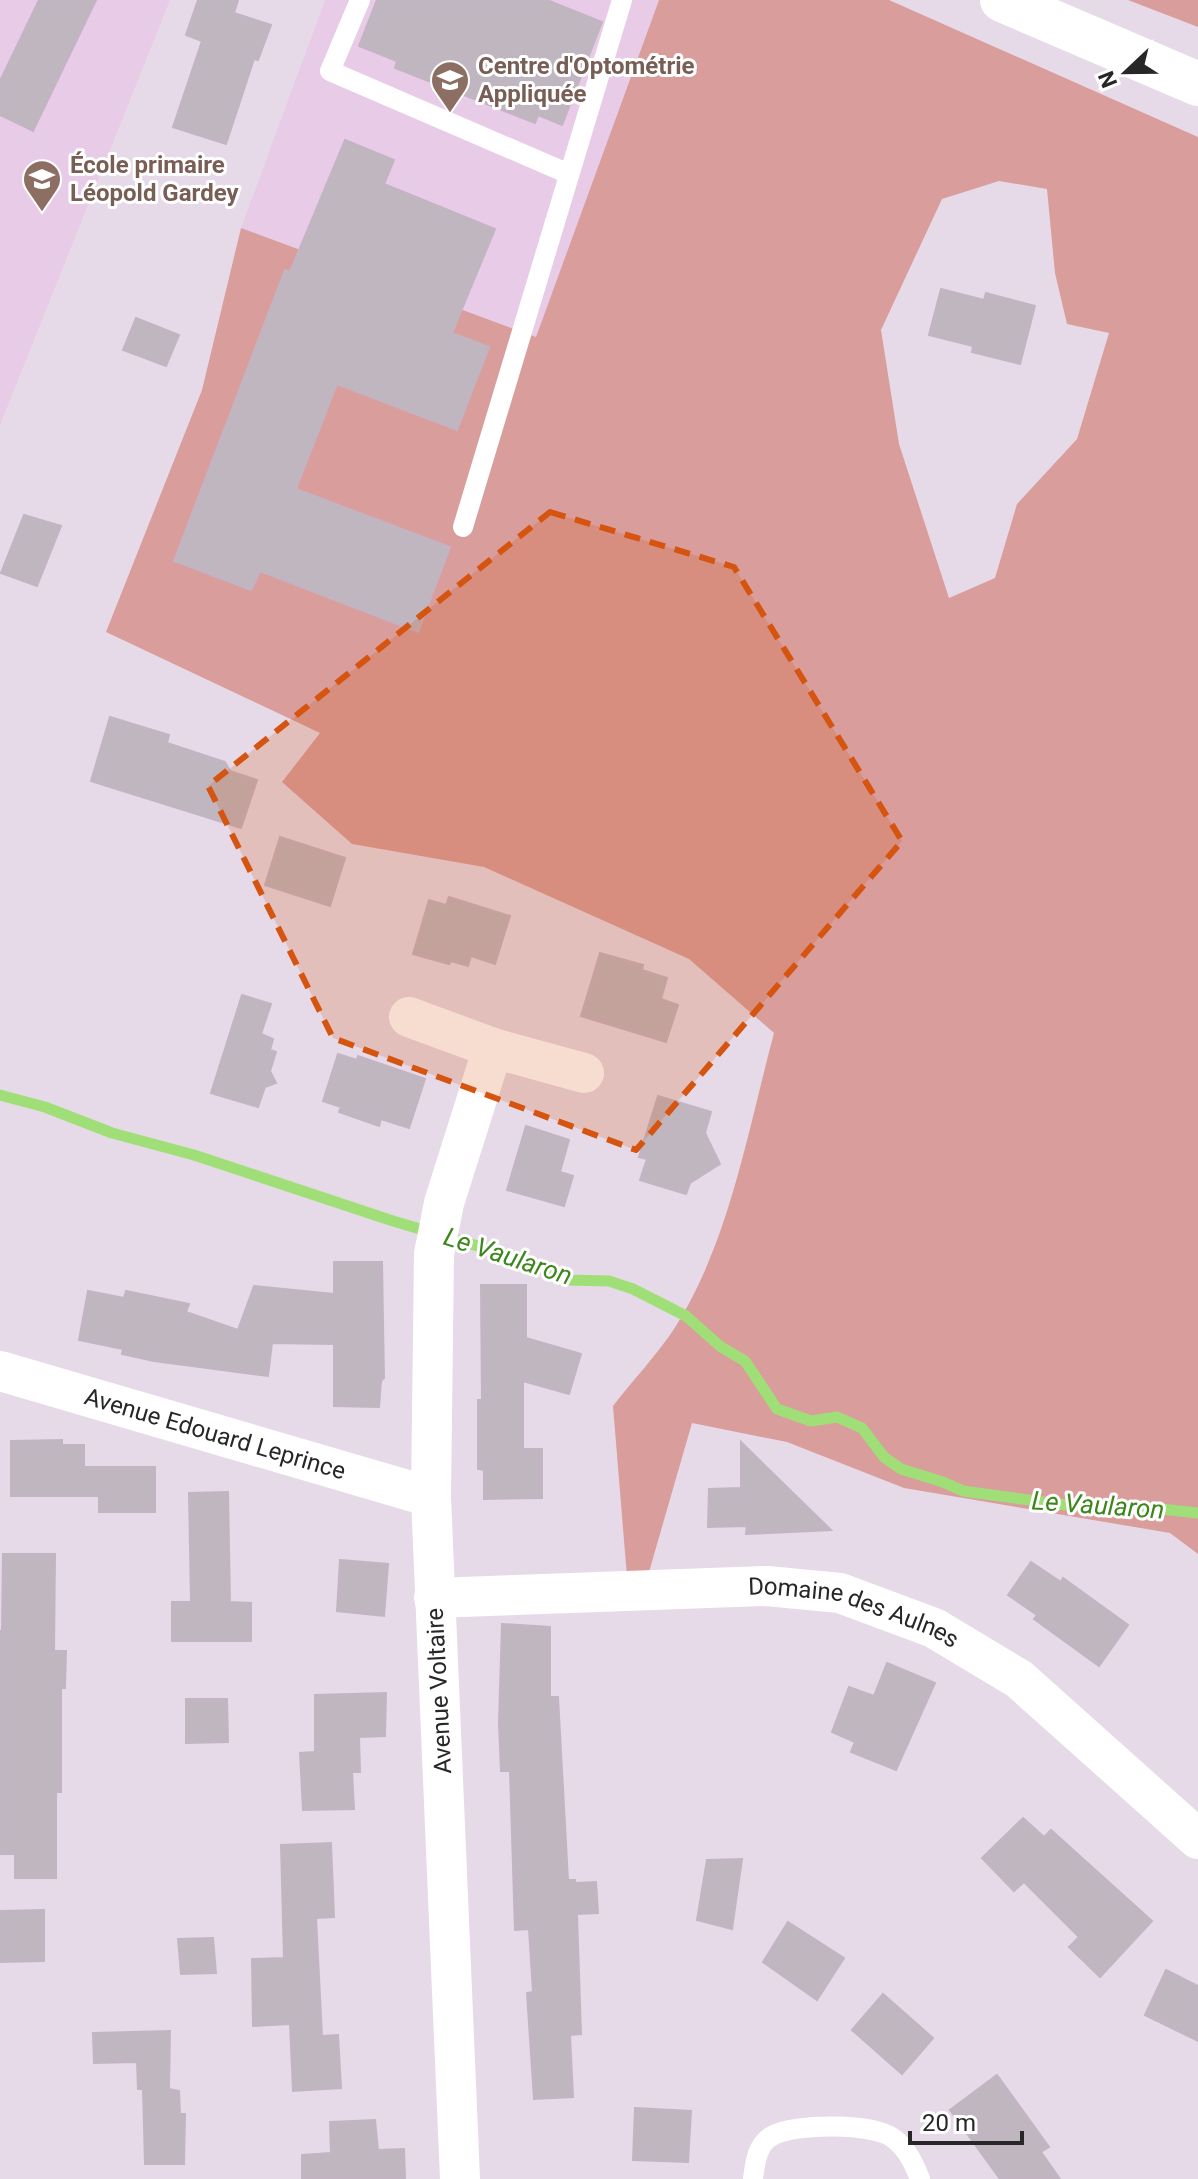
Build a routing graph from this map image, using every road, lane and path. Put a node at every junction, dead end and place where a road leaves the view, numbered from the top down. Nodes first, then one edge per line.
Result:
1 (360, 0) edge
2 (622, 0) edge
3 (1002, 0) edge
4 (1198, 84) edge
5 (569, 174) junction
6 (463, 527) dead end
7 (409, 1017) dead end
8 (493, 1048) junction
9 (584, 1073) dead end
10 (0, 1371) edge
11 (431, 1497) junction
12 (434, 1598) junction
13 (1198, 1839) edge
14 (460, 2179) edge
15 (753, 2179) edge
16 (920, 2179) edge

1 - 5 lane
2 - 5 lane
3 - 4 main road
5 - 6 lane
7 - 8 street
8 - 9 street
8 - 11 street, Avenue Voltaire
10 - 11 street, Avenue Edouard Leprince
11 - 12 street, Avenue Voltaire
12 - 13 street, Domaine des Aulnes
12 - 14 street, Avenue Voltaire
15 - 16 lane

